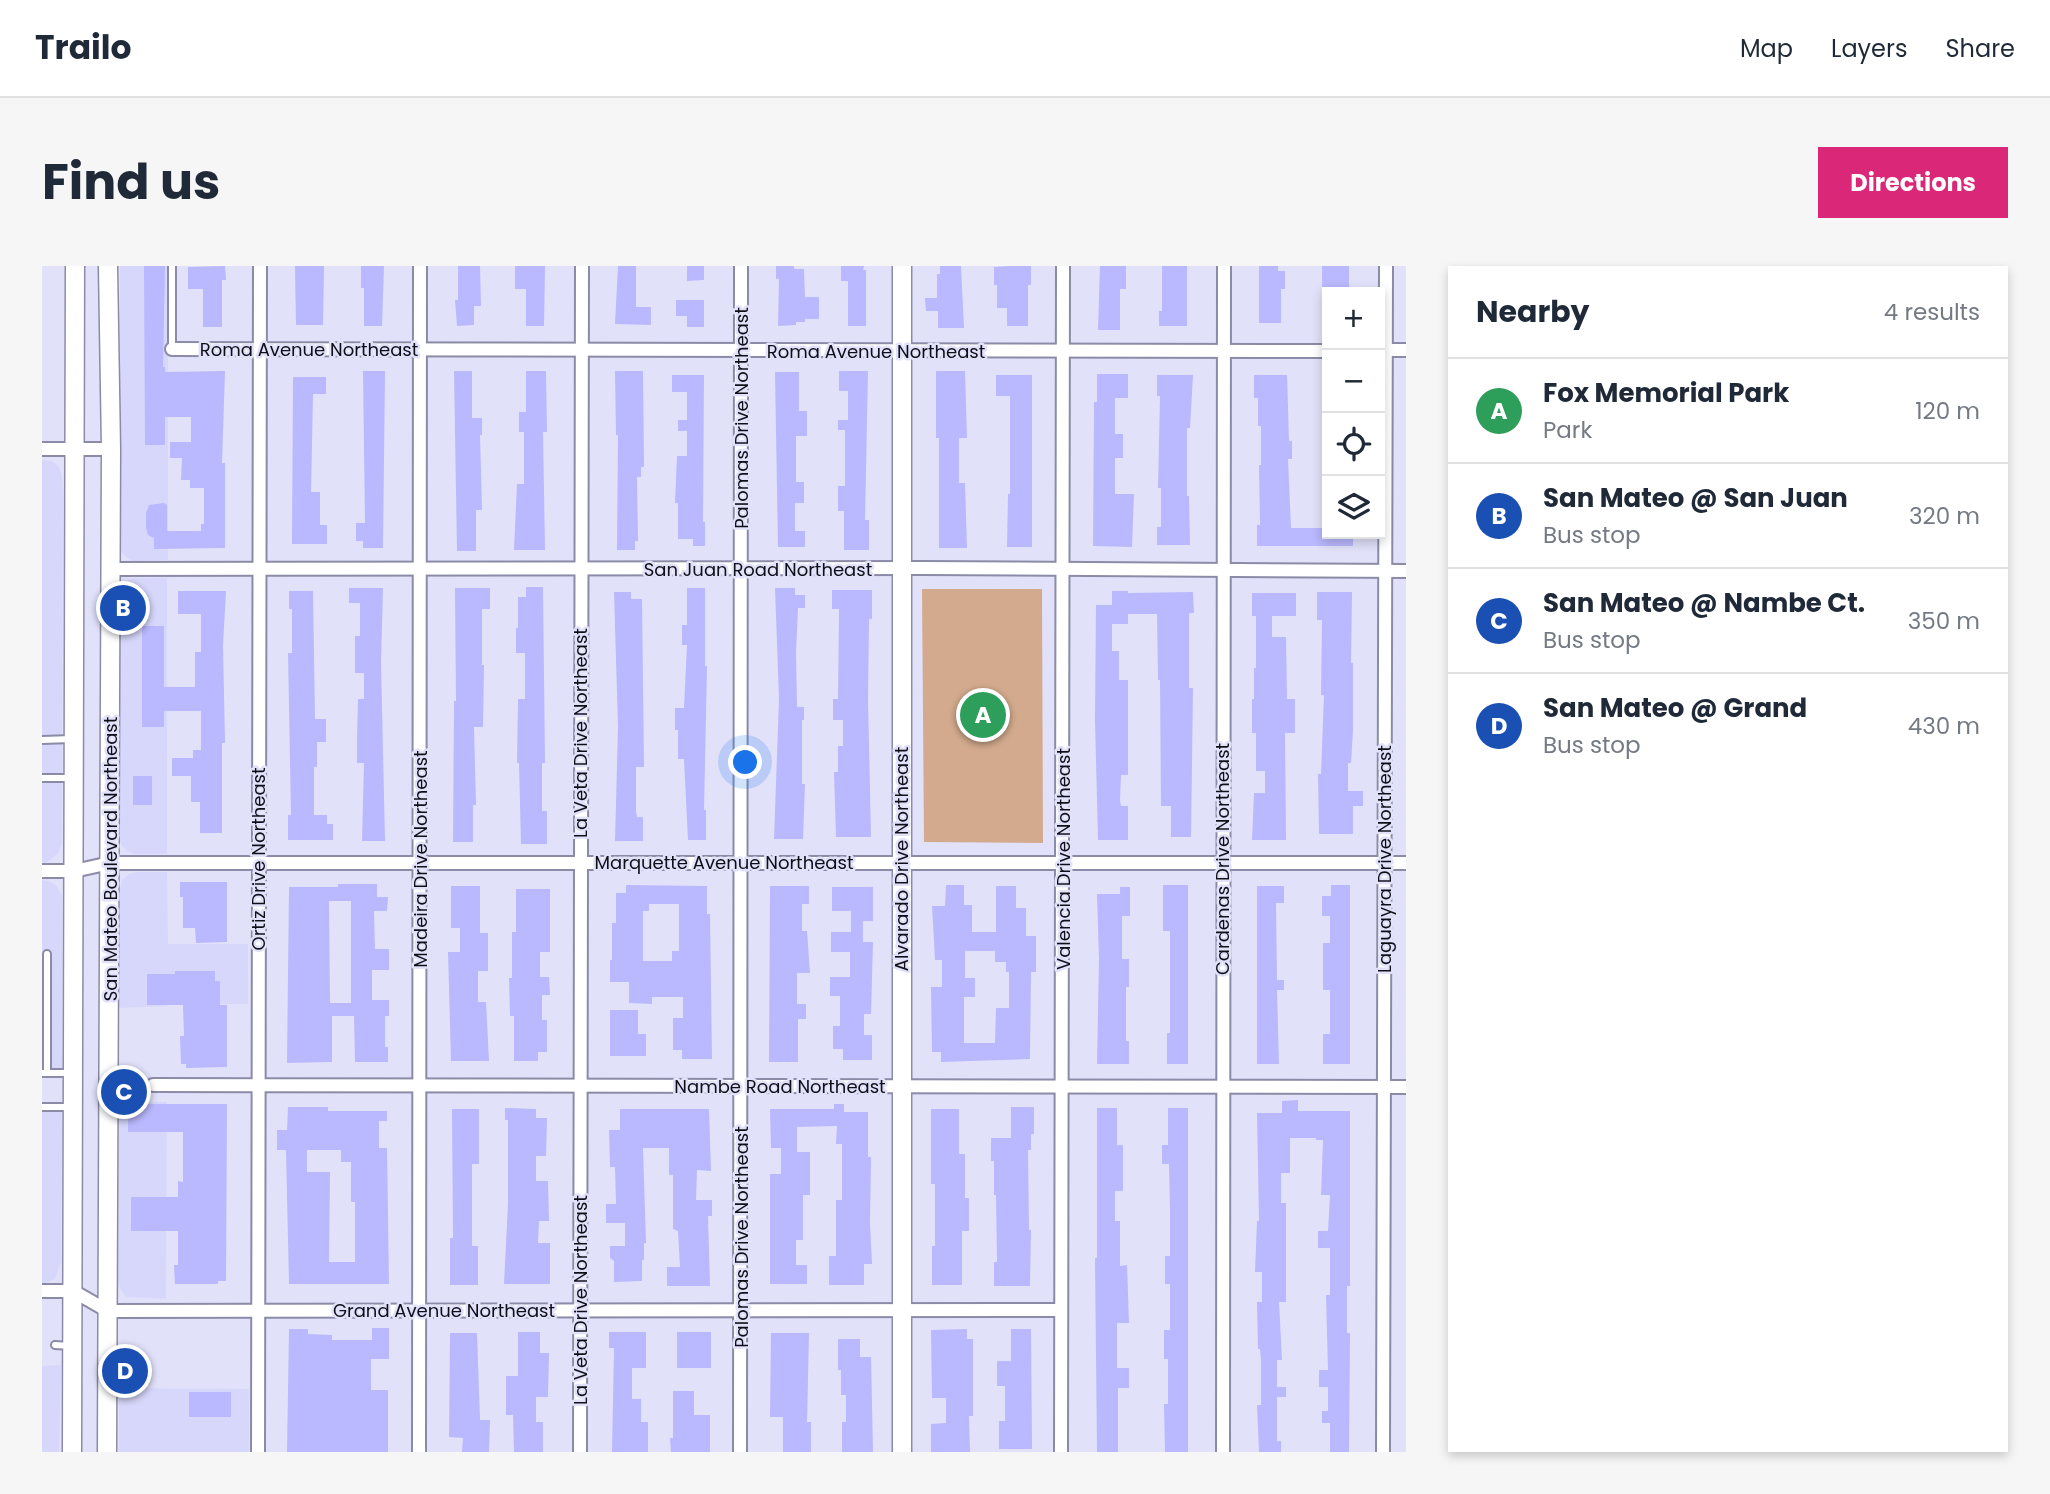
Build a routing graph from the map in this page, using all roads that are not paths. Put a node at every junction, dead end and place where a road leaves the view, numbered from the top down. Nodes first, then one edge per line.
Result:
1 (75, 266) edge
2 (108, 266) edge
3 (172, 266) edge
4 (260, 266) edge
5 (421, 266) edge
6 (582, 266) edge
7 (741, 266) edge
8 (902, 266) edge
9 (1063, 266) edge
10 (1224, 266) edge
11 (1385, 266) edge
12 (1384, 287) edge
13 (172, 349) joint
14 (260, 349) junction
15 (420, 350) junction
16 (582, 350) junction
17 (1385, 350) edge
18 (1406, 350) edge
19 (742, 351) junction
20 (902, 351) junction
21 (1062, 351) junction
22 (1322, 351) edge
23 (1224, 352) junction
24 (1382, 413) edge
25 (42, 449) edge
26 (74, 449) junction
27 (111, 449) junction
28 (901, 568) junction
29 (110, 569) junction
30 (741, 569) junction
31 (1222, 569) junction
32 (258, 570) junction
33 (420, 570) junction
34 (581, 570) junction
35 (1064, 570) junction
36 (1383, 571) junction
37 (1406, 571) edge
38 (74, 739) junction
39 (42, 740) edge
40 (42, 778) edge
41 (74, 778) junction
42 (580, 862) junction
43 (110, 863) junction
44 (258, 863) junction
45 (741, 863) junction
46 (901, 863) junction
47 (1062, 863) junction
48 (1222, 863) junction
49 (1385, 863) junction
50 (1406, 863) edge
51 (419, 864) junction
52 (42, 871) edge
53 (74, 871) junction
54 (47, 954) dead end
55 (44, 1073) edge
56 (74, 1073) junction
57 (153, 1085) dead end
58 (1223, 1085) junction
59 (259, 1086) junction
60 (580, 1086) junction
61 (420, 1087) junction
62 (742, 1087) junction
63 (902, 1087) junction
64 (1063, 1087) junction
65 (1384, 1087) junction
66 (1406, 1087) edge
67 (42, 1107) edge
68 (74, 1107) junction
69 (42, 1291) edge
70 (73, 1291) junction
71 (580, 1309) junction
72 (740, 1309) junction
73 (901, 1309) junction
74 (1061, 1310) junction
75 (108, 1311) junction
76 (258, 1311) junction
77 (419, 1311) junction
78 (59, 1452) edge
79 (72, 1452) edge
80 (107, 1452) edge
81 (258, 1452) edge
82 (419, 1452) edge
83 (580, 1452) edge
84 (740, 1452) edge
85 (902, 1452) edge
86 (1061, 1452) edge
87 (1223, 1452) edge
88 (1383, 1452) edge

1 - 26 main road, San Mateo Boulevard Northeast
2 - 27 main road, San Mateo Boulevard Northeast
3 - 13 lane
4 - 14 street, Ortiz Drive Northeast
5 - 15 street, Madeira Drive Northeast
6 - 16 street, La Veta Drive Northeast
7 - 19 street, Palomas Drive Northeast
8 - 20 main road, Alvarado Drive Northeast
9 - 21 street, Valencia Drive Northeast
10 - 23 street, Cardenas Drive Northeast
11 - 12 street, Laguayra Drive Northeast
13 - 14 street, Roma Avenue Northeast
14 - 15 street, Roma Avenue Northeast
14 - 32 street, Ortiz Drive Northeast
15 - 16 street, Roma Avenue Northeast
15 - 33 street, Madeira Drive Northeast
16 - 19 street, Roma Avenue Northeast
16 - 34 street, La Veta Drive Northeast
17 - 18 street
19 - 20 street, Roma Avenue Northeast
19 - 30 street, Palomas Drive Northeast
20 - 21 street, Roma Avenue Northeast
20 - 28 main road, Alvarado Drive Northeast
21 - 23 street, Roma Avenue Northeast
21 - 35 street, Valencia Drive Northeast
22 - 23 street, Roma Avenue Northeast
23 - 31 street, Cardenas Drive Northeast
24 - 36 street, Laguayra Drive Northeast
25 - 26 street
26 - 27 street
26 - 38 main road, San Mateo Boulevard Northeast
27 - 29 main road, San Mateo Boulevard Northeast
28 - 30 street, San Juan Road Northeast
28 - 35 street, San Juan Road Northeast
28 - 46 main road, Alvarado Drive Northeast
29 - 32 street, San Juan Road Northeast
29 - 43 main road, San Mateo Boulevard Northeast
30 - 34 street, San Juan Road Northeast
30 - 45 street, Palomas Drive Northeast
31 - 35 street, San Juan Road Northeast
31 - 36 street, San Juan Road Northeast
31 - 48 street, Cardenas Drive Northeast
32 - 33 street, San Juan Road Northeast
32 - 44 street, Ortiz Drive Northeast
33 - 34 street, San Juan Road Northeast
33 - 51 street, Madeira Drive Northeast
34 - 42 street, La Veta Drive Northeast
35 - 47 street, Valencia Drive Northeast
36 - 37 street, San Juan Road Northeast
36 - 49 street, Laguayra Drive Northeast
38 - 39 lane
38 - 41 main road, San Mateo Boulevard Northeast
40 - 41 lane
41 - 53 main road, San Mateo Boulevard Northeast
42 - 45 street, Marquette Avenue Northeast
42 - 51 street, Marquette Avenue Northeast
42 - 60 street, La Veta Drive Northeast
43 - 44 street, Marquette Avenue Northeast
43 - 53 street, Marquette Avenue Northeast
43 - 75 main road, San Mateo Boulevard Northeast
44 - 51 street, Marquette Avenue Northeast
44 - 59 street, Ortiz Drive Northeast
45 - 46 street, Marquette Avenue Northeast
45 - 62 street, Palomas Drive Northeast
46 - 47 street, Marquette Avenue Northeast
46 - 63 main road, Alvarado Drive Northeast
47 - 48 street, Marquette Avenue Northeast
47 - 64 street, Valencia Drive Northeast
48 - 49 street, Marquette Avenue Northeast
48 - 58 street, Cardenas Drive Northeast
49 - 50 street, Marquette Avenue Northeast
49 - 65 street, Laguayra Drive Northeast
51 - 61 street, Madeira Drive Northeast
52 - 53 street, Marquette Avenue Northeast
53 - 56 main road, San Mateo Boulevard Northeast
54 - 55 lane
55 - 56 lane
56 - 68 main road, San Mateo Boulevard Northeast
57 - 59 street, Nambe Road Northeast
58 - 64 street, Nambe Road Northeast
58 - 65 street, Nambe Road Northeast
58 - 87 street, Cardenas Drive Northeast
59 - 61 street, Nambe Road Northeast
59 - 76 street, Ortiz Drive Northeast
60 - 61 street, Nambe Road Northeast
60 - 62 street, Nambe Road Northeast
60 - 71 street, La Veta Drive Northeast
61 - 77 street, Madeira Drive Northeast
62 - 63 street, Nambe Road Northeast
62 - 72 street, Palomas Drive Northeast
63 - 64 street, Nambe Road Northeast
63 - 73 main road, Alvarado Drive Northeast
64 - 74 street, Valencia Drive Northeast
65 - 66 street, Nambe Road Northeast
65 - 88 street, Laguayra Drive Northeast
67 - 68 lane
68 - 70 main road, San Mateo Boulevard Northeast
69 - 70 street, Grand Avenue Northeast
70 - 75 street, Grand Avenue Northeast
70 - 79 main road, San Mateo Boulevard Northeast
71 - 72 street, Grand Avenue Northeast
71 - 77 street, Grand Avenue Northeast
71 - 83 street, La Veta Drive Northeast
72 - 73 street, Grand Avenue Northeast
72 - 84 street, Palomas Drive Northeast
73 - 74 street, Grand Avenue Northeast
73 - 85 main road, Alvarado Drive Northeast
74 - 86 street, Valencia Drive Northeast
75 - 76 street, Grand Avenue Northeast
75 - 80 main road, San Mateo Boulevard Northeast
76 - 77 street, Grand Avenue Northeast
76 - 81 street, Ortiz Drive Northeast
77 - 82 street, Madeira Drive Northeast
78 - 79 lane

